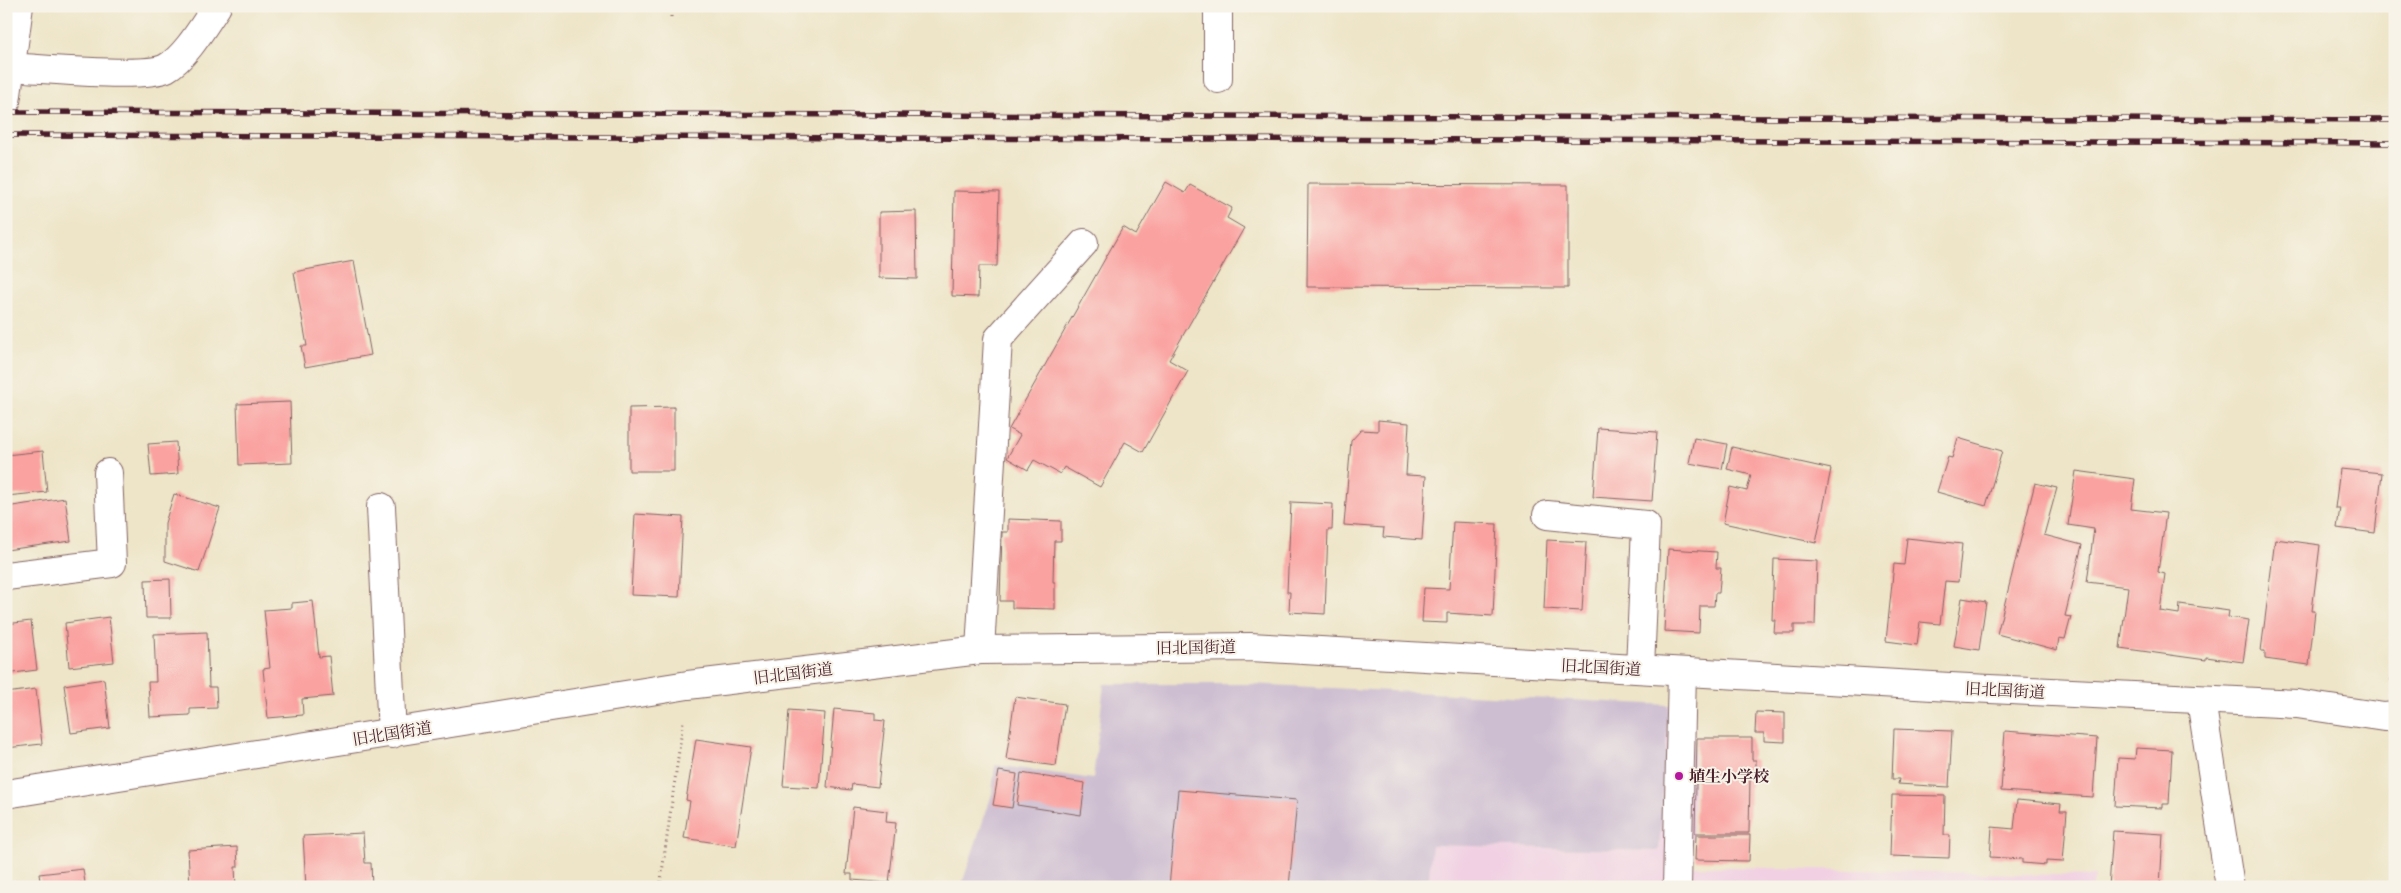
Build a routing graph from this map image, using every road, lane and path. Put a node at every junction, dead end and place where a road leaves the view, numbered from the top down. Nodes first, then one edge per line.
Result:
1 (19, 6) edge
2 (217, 6) edge
3 (671, 6) edge
4 (1218, 6) edge
5 (671, 20) dead end
6 (8, 67) edge
7 (1218, 79) dead end
8 (6, 102) edge
9 (1084, 243) dead end
10 (108, 473) dead end
11 (381, 507) dead end
12 (1547, 515) dead end
13 (6, 576) edge
14 (980, 650) junction
15 (1640, 669) junction
16 (1682, 672) junction
17 (688, 685) junction
18 (2200, 700) junction
19 (2395, 716) edge
20 (392, 734) junction
21 (6, 794) edge
22 (660, 887) edge
23 (1677, 887) edge
24 (2230, 887) edge

1 - 6 street
2 - 6 street
3 - 5 path
4 - 7 street
6 - 8 street
9 - 14 street
10 - 13 street
11 - 20 street
12 - 15 street
14 - 15 street, 旧北国街道
14 - 17 street, 旧北国街道
15 - 16 street, 旧北国街道
16 - 18 street, 旧北国街道
16 - 23 street
17 - 20 street, 旧北国街道
17 - 22 path
18 - 19 street, 旧北国街道
18 - 24 street
20 - 21 street, 旧北国街道

